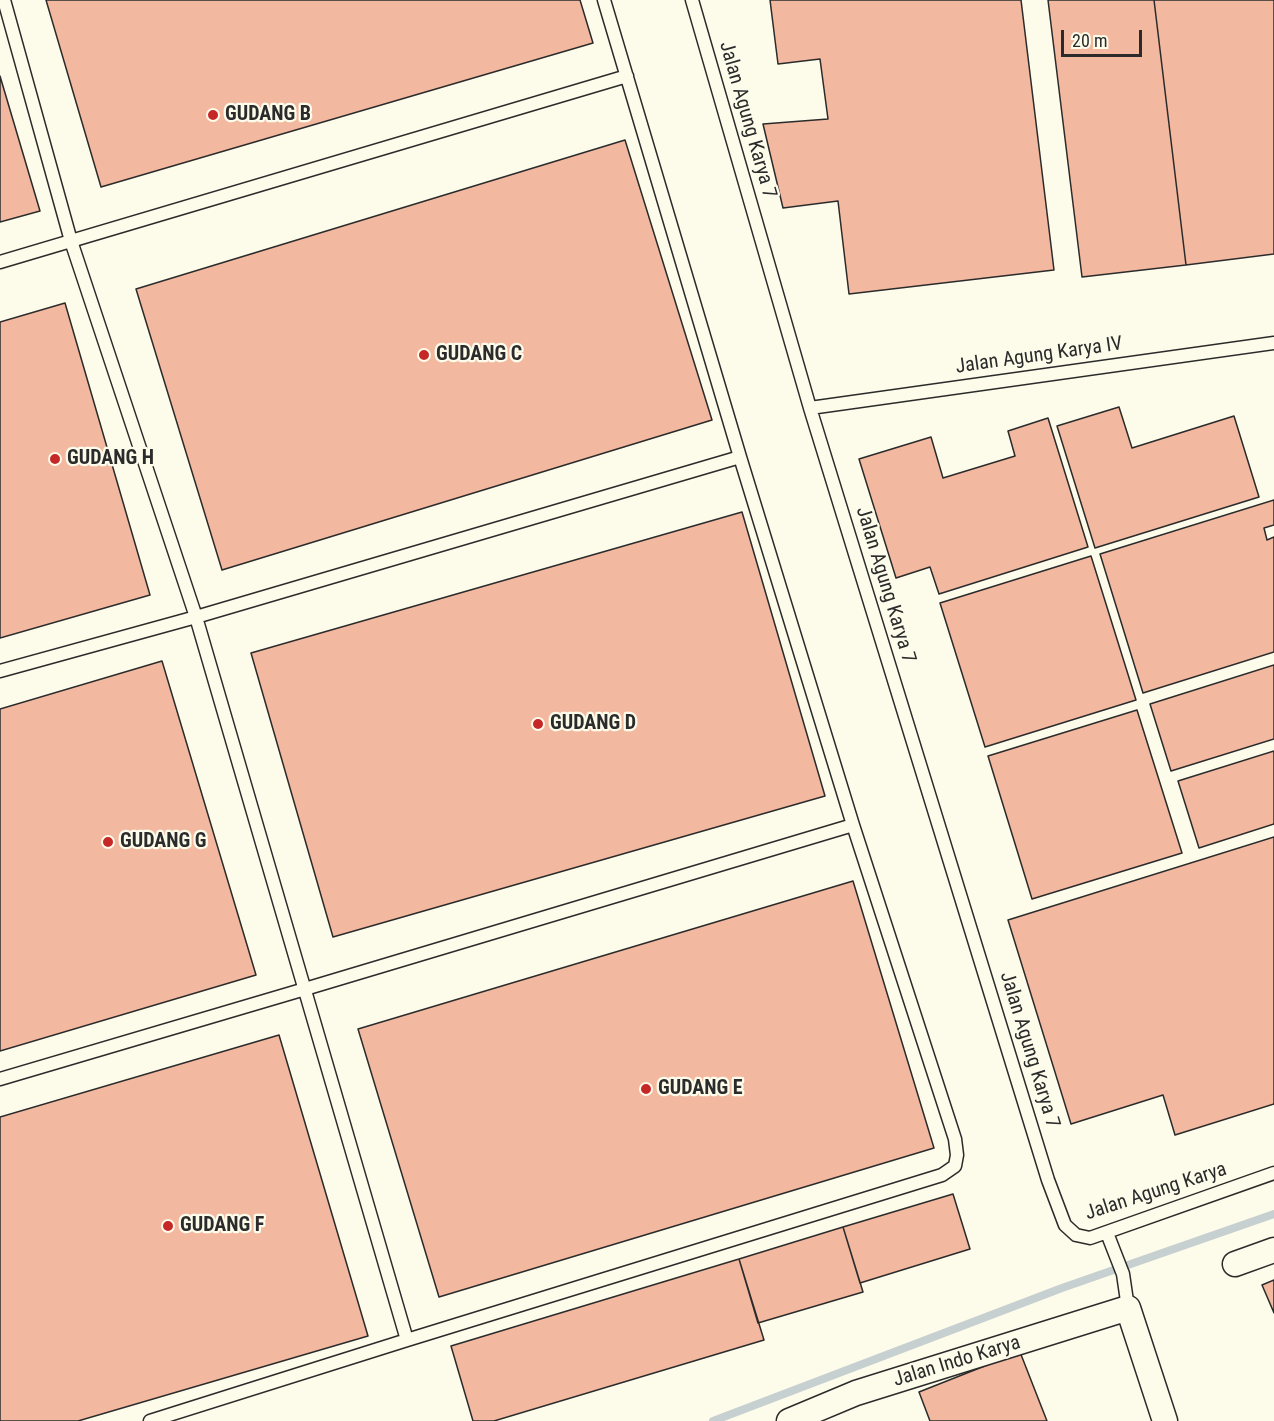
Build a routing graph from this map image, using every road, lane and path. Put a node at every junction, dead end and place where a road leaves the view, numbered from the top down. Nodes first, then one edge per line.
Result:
1 (4, 0) edge
2 (604, 0) edge
3 (692, 0) edge
4 (627, 76) junction
5 (71, 241) junction
6 (0, 262) edge
7 (1274, 343) edge
8 (810, 408) junction
9 (740, 457) junction
10 (196, 617) junction
11 (0, 671) edge
12 (853, 825) junction
13 (305, 989) junction
14 (0, 1079) edge
15 (1274, 1173) edge
16 (1048, 1180) joint
17 (1107, 1233) junction
18 (1274, 1250) edge
19 (1235, 1264) dead end
20 (1128, 1308) junction
21 (407, 1340) junction
22 (150, 1421) edge
23 (789, 1421) edge
24 (1165, 1421) edge

1 - 5 lane
2 - 4 lane
3 - 8 lane, Jalan Agung Karya 7
4 - 5 lane
4 - 9 lane
5 - 6 lane
5 - 10 lane
7 - 8 lane, Jalan Agung Karya IV
8 - 16 lane, Jalan Agung Karya 7
9 - 10 lane
9 - 12 lane
10 - 11 lane
10 - 13 lane
12 - 13 lane
12 - 21 lane
13 - 14 lane
13 - 21 lane
15 - 17 lane, Jalan Agung Karya
16 - 17 lane, Jalan Agung Karya
17 - 20 lane
18 - 19 street
20 - 23 street, Jalan Indo Karya
20 - 24 street
21 - 22 lane

